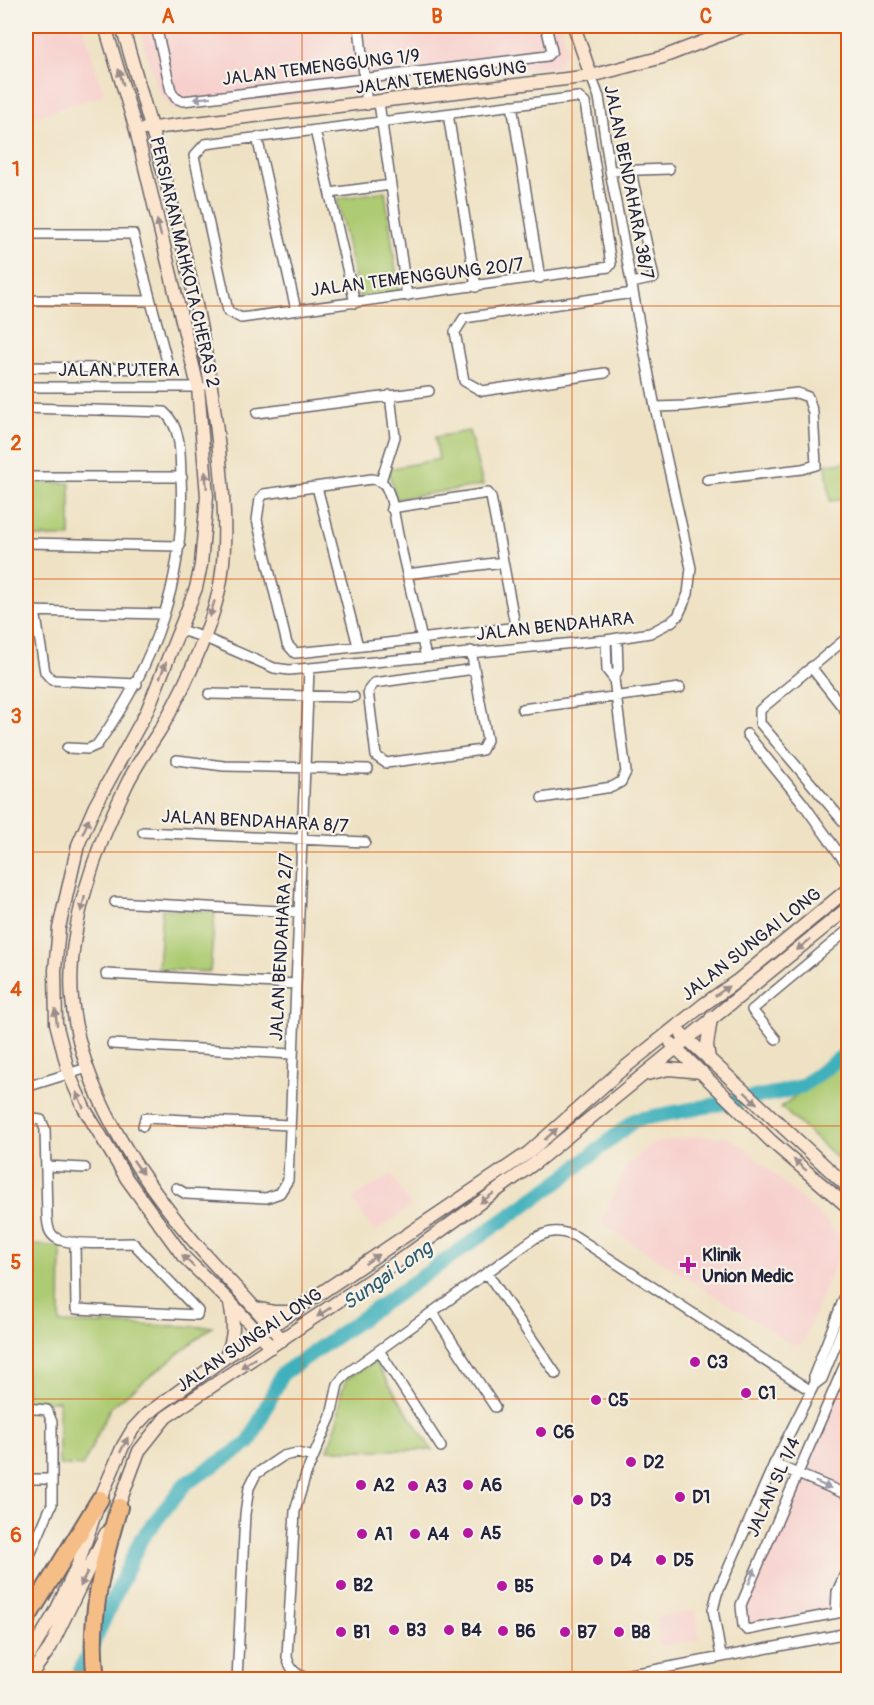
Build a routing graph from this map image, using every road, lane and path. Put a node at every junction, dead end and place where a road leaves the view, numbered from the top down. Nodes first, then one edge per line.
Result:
1 (105, 26) edge
2 (122, 26) edge
3 (156, 26) edge
4 (359, 26) edge
5 (546, 26) edge
6 (574, 26) edge
7 (744, 26) edge
8 (591, 76) junction
9 (364, 77) junction
10 (373, 104) junction
11 (512, 105) junction
12 (448, 114) junction
13 (382, 122) junction
14 (151, 128) junction
15 (136, 130) junction
16 (315, 130) junction
17 (257, 136) junction
18 (669, 169) dead end
19 (610, 171) junction
20 (631, 171) junction
21 (391, 185) junction
22 (330, 193) junction
23 (26, 234) edge
24 (540, 278) junction
25 (476, 287) junction
26 (633, 288) junction
27 (407, 296) junction
28 (26, 300) edge
29 (149, 301) junction
30 (355, 303) junction
31 (296, 310) junction
32 (26, 367) edge
33 (605, 373) dead end
34 (213, 386) junction
35 (26, 387) edge
36 (79, 387) junction
37 (198, 387) junction
38 (429, 391) dead end
39 (390, 395) junction
40 (26, 408) edge
41 (80, 409) junction
42 (656, 410) junction
43 (256, 413) dead end
44 (26, 477) edge
45 (182, 477) junction
46 (707, 480) dead end
47 (381, 481) junction
48 (317, 487) junction
49 (392, 508) junction
50 (26, 543) edge
51 (180, 546) junction
52 (503, 562) junction
53 (407, 574) junction
54 (30, 611) edge
55 (164, 614) junction
56 (180, 630) junction
57 (204, 637) junction
58 (849, 637) edge
59 (422, 638) junction
60 (617, 639) junction
61 (606, 640) junction
62 (358, 646) junction
63 (471, 651) junction
64 (426, 657) junction
65 (811, 667) junction
66 (474, 669) junction
67 (311, 670) junction
68 (614, 679) junction
69 (137, 684) junction
70 (680, 688) dead end
71 (209, 694) dead end
72 (354, 697) dead end
73 (616, 697) junction
74 (310, 698) junction
75 (522, 709) dead end
76 (849, 714) edge
77 (747, 734) dead end
78 (67, 748) dead end
79 (177, 760) dead end
80 (305, 768) junction
81 (368, 770) dead end
82 (542, 798) dead end
83 (849, 826) edge
84 (143, 832) dead end
85 (302, 840) junction
86 (365, 842) dead end
87 (849, 866) edge
88 (849, 890) edge
89 (115, 902) dead end
90 (849, 908) edge
91 (298, 912) junction
92 (849, 930) edge
93 (106, 974) dead end
94 (296, 984) junction
95 (711, 1018) junction
96 (675, 1026) junction
97 (664, 1035) junction
98 (686, 1039) junction
99 (776, 1039) dead end
100 (112, 1044) dead end
101 (676, 1048) junction
102 (292, 1053) junction
103 (708, 1059) junction
104 (87, 1068) junction
105 (702, 1072) junction
106 (69, 1074) junction
107 (639, 1078) junction
108 (26, 1087) edge
109 (26, 1118) edge
110 (290, 1125) junction
111 (143, 1126) dead end
112 (531, 1158) junction
113 (46, 1166) junction
114 (84, 1168) dead end
115 (849, 1187) edge
116 (176, 1188) dead end
117 (847, 1207) edge
118 (75, 1242) junction
119 (487, 1273) junction
120 (849, 1288) edge
121 (230, 1302) junction
122 (256, 1308) junction
123 (296, 1312) junction
124 (434, 1314) junction
125 (849, 1315) edge
126 (272, 1327) junction
127 (261, 1335) junction
128 (282, 1340) junction
129 (271, 1347) junction
130 (380, 1352) junction
131 (226, 1357) junction
132 (849, 1357) edge
133 (556, 1374) dead end
134 (812, 1388) junction
135 (495, 1407) dead end
136 (26, 1408) edge
137 (441, 1447) dead end
138 (314, 1457) junction
139 (774, 1464) junction
140 (798, 1474) junction
141 (26, 1479) edge
142 (52, 1479) junction
143 (849, 1496) edge
144 (100, 1499) junction
145 (119, 1507) junction
146 (29, 1553) edge
147 (26, 1564) edge
148 (849, 1567) edge
149 (849, 1611) edge
150 (836, 1613) junction
151 (26, 1620) edge
152 (849, 1633) edge
153 (721, 1656) junction
154 (26, 1661) edge
155 (27, 1680) edge
156 (96, 1680) edge
157 (237, 1680) edge
158 (319, 1680) edge
159 (589, 1680) edge

15 -> 1 street, PERSIARAN MAHKOTA CHERAS 2
2 - 14 street, PERSIARAN MAHKOTA CHERAS 2
9 -> 3 street, JALAN TEMENGGUNG 1/9
4 - 9 street
5 - 9 street, JALAN TEMENGGUNG 1/9
6 - 8 street
7 - 8 street, JALAN TEMENGGUNG
8 - 10 street, JALAN TEMENGGUNG
8 - 19 street, JALAN BENDAHARA 38/7
9 - 10 street
10 - 13 street
10 - 14 street, JALAN TEMENGGUNG
11 - 12 street
11 - 24 street
11 - 24 street, JALAN TEMENGGUNG 20/7
12 - 13 street
12 - 25 street
13 - 16 street
13 - 21 street
14 - 15 street, JALAN TEMENGGUNG
14 - 34 street, PERSIARAN MAHKOTA CHERAS 2
37 -> 15 street, PERSIARAN MAHKOTA CHERAS 2
16 - 17 street
16 - 22 street
17 - 31 street
17 - 31 street, JALAN TEMENGGUNG 20/7
18 - 20 street
19 - 20 street
19 - 26 street, JALAN BENDAHARA 38/7
20 - 26 street
21 - 22 street
21 - 27 street
22 - 30 street
23 - 29 street
24 - 25 street, JALAN TEMENGGUNG 20/7
25 - 27 street, JALAN TEMENGGUNG 20/7
26 - 33 street
26 - 42 street, JALAN BENDAHARA
27 - 30 street, JALAN TEMENGGUNG 20/7
28 - 29 street
29 - 32 street
30 - 31 street, JALAN TEMENGGUNG 20/7
34 - 37 street, JALAN PUTERA
34 -> 57 street, PERSIARAN MAHKOTA CHERAS 2
35 - 36 street, JALAN PUTERA
36 - 37 street, JALAN PUTERA
36 - 41 street
56 -> 37 street, PERSIARAN MAHKOTA CHERAS 2
38 - 39 street
39 - 43 street
39 - 47 street
40 - 41 street
41 - 45 street
42 - 46 street
42 - 60 street, JALAN BENDAHARA
44 - 45 street
45 - 51 street
47 - 48 street
47 - 49 street
48 - 62 street
48 - 62 street
49 - 52 street
49 - 53 street
50 - 51 street
51 - 55 street
52 - 53 street
52 - 59 street
53 - 59 street
54 - 55 street
54 - 69 street
55 - 69 street
56 - 57 street, JALAN BENDAHARA
106 -> 56 street, PERSIARAN MAHKOTA CHERAS 2
57 - 67 street, JALAN BENDAHARA
57 -> 104 street, PERSIARAN MAHKOTA CHERAS 2
58 - 65 street
59 - 62 street
59 - 64 street
60 - 61 street, JALAN BENDAHARA
60 - 68 street
61 - 63 street, JALAN BENDAHARA
61 - 68 street
63 - 64 street, JALAN BENDAHARA
63 - 66 street
64 - 67 street, JALAN BENDAHARA
65 - 76 street
65 - 83 street
66 - 66 street
67 - 74 street, JALAN BENDAHARA 2/7
68 - 73 street
69 - 78 street
70 - 73 street
71 - 74 street
72 - 74 street
73 - 75 street
73 - 82 street
74 - 80 street, JALAN BENDAHARA 2/7
77 - 87 street
79 - 80 street
80 - 81 street
80 - 85 street, JALAN BENDAHARA 2/7
84 - 85 street, JALAN BENDAHARA 8/7
85 - 86 street, JALAN BENDAHARA 8/7
85 - 91 street, JALAN BENDAHARA 2/7
96 -> 88 street, JALAN SUNGAI LONG
89 - 91 street
90 -> 95 street, JALAN SUNGAI LONG
91 - 94 street, JALAN BENDAHARA 2/7
92 - 99 street
93 - 94 street
94 - 102 street, JALAN BENDAHARA 2/7
95 - 98 street, JALAN SUNGAI LONG
95 - 103 street
96 - 97 street, JALAN SUNGAI LONG
96 - 98 street, JALAN SUNGAI LONG
97 - 101 street
112 -> 97 street, JALAN SUNGAI LONG
98 - 101 street, JALAN SUNGAI LONG
98 - 103 street, JALAN SUNGAI LONG
100 - 102 street
101 - 105 street
101 - 107 street, JALAN SUNGAI LONG
102 - 110 street, JALAN BENDAHARA 2/7
103 -> 115 street, JALAN SUNGAI LONG
104 - 106 street
104 -> 122 street, PERSIARAN MAHKOTA CHERAS 2
105 - 107 street
117 -> 105 street
106 - 108 street
121 -> 106 street, PERSIARAN MAHKOTA CHERAS 2
107 - 112 street, JALAN SUNGAI LONG
109 - 113 street
110 - 111 street
110 - 116 street, JALAN BENDAHARA 2/7
123 -> 112 street, JALAN SUNGAI LONG
112 -> 128 street, JALAN SUNGAI LONG
113 - 114 street
113 - 118 street
118 - 118 street
119 - 124 street
119 - 133 street
119 - 134 street
120 - 134 street
121 - 127 street, PERSIARAN MAHKOTA CHERAS 2
121 - 131 street
122 - 123 street
122 - 126 street, PERSIARAN MAHKOTA CHERAS 2
123 - 126 street, JALAN SUNGAI LONG
124 - 130 street
124 - 135 street
125 - 134 street
126 - 127 street, JALAN SUNGAI LONG
126 - 128 street, PERSIARAN MAHKOTA CHERAS 2
127 - 129 street, PERSIARAN MAHKOTA CHERAS 2
127 - 131 street, JALAN SUNGAI LONG
128 - 129 street, JALAN SUNGAI LONG
129 -> 145 street, JALAN SUNGAI LONG
130 - 137 street
130 - 138 street
144 -> 131 street, JALAN SUNGAI LONG
132 - 140 street, JALAN SL 1/4
134 - 139 street
136 - 142 street
138 - 157 street
138 - 158 street
139 - 140 street
139 - 153 street
140 -> 143 street
150 -> 140 street, JALAN SL 1/4
141 - 142 street
142 - 146 street
144 - 151 highway
144 - 154 street, JALAN SUNGAI LONG
145 -> 155 street, JALAN SUNGAI LONG
145 - 156 highway
146 - 147 street
148 - 150 street
149 - 150 street
152 - 153 street
153 - 159 street

